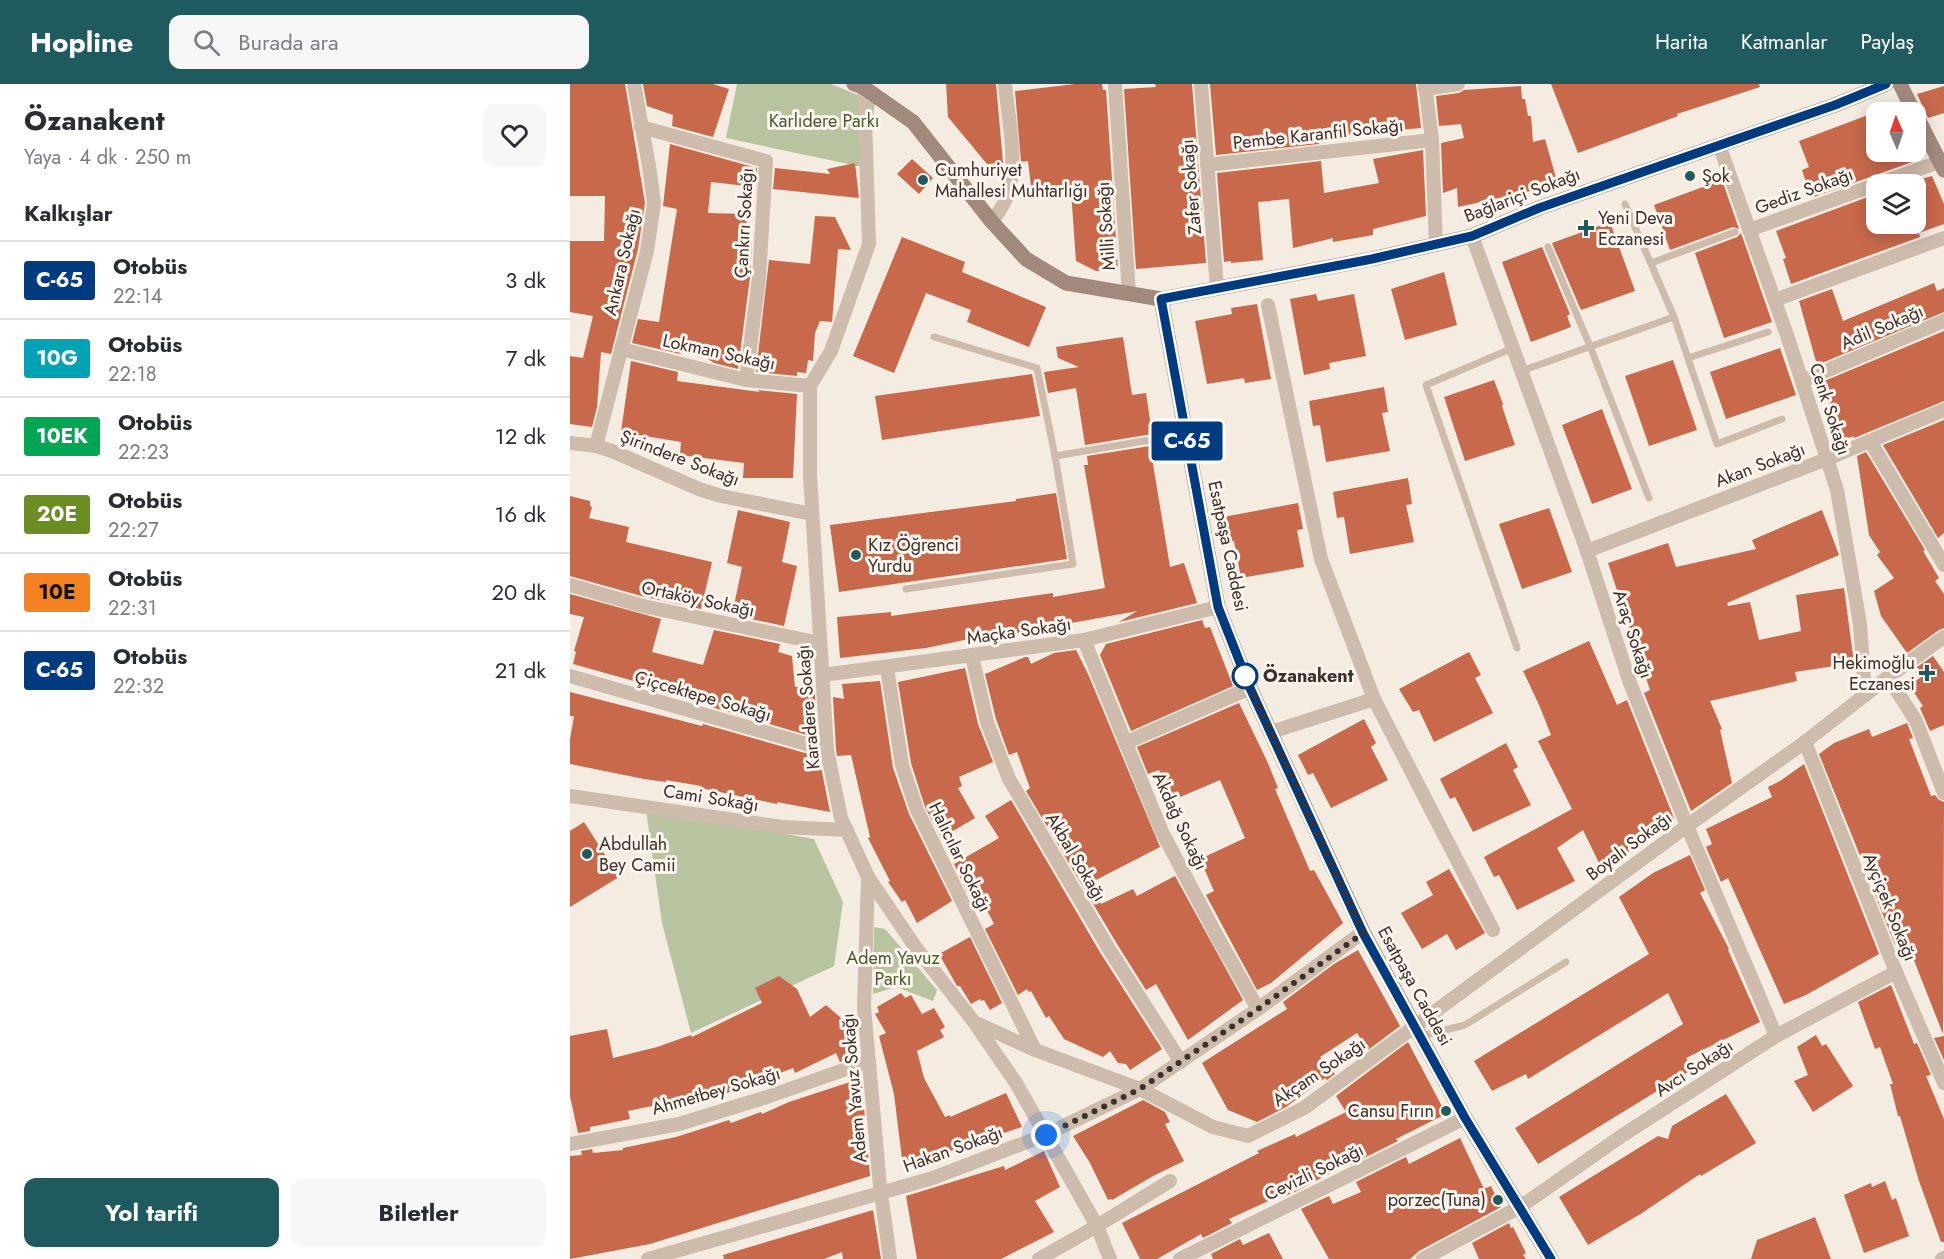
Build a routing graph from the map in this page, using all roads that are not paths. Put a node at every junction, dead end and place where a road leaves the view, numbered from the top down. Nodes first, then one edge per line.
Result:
1 (634, 84) edge
2 (1005, 84) edge
3 (1114, 84) edge
4 (1201, 84) edge
5 (1458, 84) edge
6 (1886, 84) edge
7 (1900, 84) edge
8 (860, 85) edge
9 (1425, 87) edge
10 (1909, 102) edge
11 (641, 127) junction
12 (1926, 135) edge
13 (1432, 140) junction
14 (1719, 145) junction
15 (1207, 165) junction
16 (1942, 166) edge
17 (1626, 204) dead end
18 (992, 222) junction
19 (1742, 231) junction
20 (1472, 236) junction
21 (1944, 238) edge
22 (1436, 245) junction
23 (1548, 247) dead end
24 (1651, 263) junction
25 (1217, 288) junction
26 (1129, 294) junction
27 (1161, 299) junction
28 (1774, 300) junction
29 (1268, 305) dead end
30 (1674, 317) junction
31 (1944, 321) edge
32 (1768, 332) dead end
33 (934, 337) dead end
34 (1590, 346) junction
35 (1513, 348) junction
36 (621, 349) junction
37 (1688, 358) junction
38 (1521, 371) junction
39 (746, 380) junction
40 (1802, 381) junction
41 (810, 386) junction
42 (1944, 410) edge
43 (1782, 418) dead end
44 (1186, 435) junction
45 (1870, 441) junction
46 (570, 443) edge
47 (596, 446) junction
48 (1055, 456) junction
49 (1827, 459) junction
50 (1649, 498) dead end
51 (812, 514) junction
52 (1587, 551) junction
53 (1944, 565) edge
54 (570, 585) edge
55 (906, 589) dead end
56 (1218, 607) junction
57 (1944, 637) edge
58 (1084, 640) junction
59 (820, 643) junction
60 (1517, 648) dead end
61 (972, 656) junction
62 (887, 668) junction
63 (822, 675) junction
64 (570, 676) edge
65 (1888, 677) junction
66 (1250, 688) junction
67 (1865, 695) junction
68 (1374, 699) junction
69 (1271, 732) junction
70 (1805, 742) junction
71 (1125, 743) junction
72 (827, 750) junction
73 (1944, 793) edge
74 (570, 796) edge
75 (1687, 826) junction
76 (847, 830) junction
77 (868, 877) junction
78 (1493, 930) dead end
79 (1363, 933) junction
80 (1566, 962) dead end
81 (1896, 972) junction
82 (1258, 1009) junction
83 (974, 1022) junction
84 (1418, 1032) junction
85 (1776, 1036) junction
86 (1035, 1050) junction
87 (869, 1061) junction
88 (1181, 1062) junction
89 (1944, 1083) edge
90 (1140, 1089) junction
91 (1465, 1118) junction
92 (1046, 1135) junction
93 (570, 1144) edge
94 (1170, 1181) dead end
95 (881, 1192) junction
96 (1520, 1207) junction
97 (1097, 1226) junction
98 (648, 1259) edge
99 (890, 1259) edge
100 (1039, 1259) edge
101 (1110, 1259) edge
102 (1180, 1259) edge
103 (1423, 1259) edge
104 (1551, 1259) edge

1 - 11 street, Ankara Sokağı
2 - 18 street
3 - 26 street, Milli Sokağı
4 - 15 street, Zafer Sokağı
5 - 9 street
6 - 14 street, Bağlariçi Sokağı
7 - 10 street
8 - 18 street
8 - 41 street
9 - 13 street
11 - 36 street, Ankara Sokağı
11 - 39 street, Çankırı Sokağı
12 - 16 street
13 - 15 street, Pembe Karanfil Sokağı
13 - 22 street
14 - 19 street, Cenk Sokağı
14 - 20 street, Bağlariçi Sokağı
15 - 25 street, Zafer Sokağı
16 - 19 street, Gediz Sokağı
17 - 24 lane
18 - 26 street
19 - 24 lane
19 - 28 street, Cenk Sokağı
20 - 22 street, Bağlariçi Sokağı
20 - 35 street, Araç Sokağı
21 - 28 street
22 - 25 street, Bağlariçi Sokağı
23 - 34 lane
24 - 30 lane
25 - 27 street, Bağlariçi Sokağı
26 - 27 street
27 - 44 street, Esatpaşa Caddesi
28 - 40 street, Cenk Sokağı
29 - 68 street
30 - 34 lane
30 - 37 lane
31 - 40 street, Adil Sokağı
32 - 37 lane
33 - 48 lane
34 - 38 lane
34 - 50 lane
35 - 38 street, Araç Sokağı
35 - 60 lane
36 - 39 street, Lokman Sokağı
36 - 47 street, Ankara Sokağı
37 - 43 lane
38 - 52 street, Araç Sokağı
39 - 41 street, Lokman Sokağı
40 - 49 street, Cenk Sokağı
41 - 51 street, Karadere Sokağı
42 - 45 street, Akan Sokağı
44 - 48 lane
44 - 56 street, Esatpaşa Caddesi
45 - 49 street, Akan Sokağı
45 - 53 street
46 - 47 street, Şirindere Sokağı
47 - 51 street, Şirindere Sokağı
48 - 55 lane
49 - 52 street, Akan Sokağı
49 - 67 street, Cenk Sokağı
51 - 59 street, Karadere Sokağı
52 - 75 street, Araç Sokağı
54 - 59 street, Ortaköy Sokağı
56 - 58 street, Maçka Sokağı
56 - 66 street, Esatpaşa Caddesi
57 - 65 street, Boyalı Sokağı
58 - 61 street, Maçka Sokağı
58 - 71 street, Akdağ Sokağı
59 - 63 street, Karadere Sokağı
61 - 62 street, Maçka Sokağı
61 - 88 street, Akbal Sokağı
62 - 63 street, Maçka Sokağı
62 - 86 street, Halıcılar Sokağı
63 - 72 street, Karadere Sokağı
64 - 72 street, Çiçcektepe Sokağı
65 - 67 street, Boyalı Sokağı
65 - 73 street
66 - 69 street, Esatpaşa Caddesi
66 - 71 street
67 - 70 street, Boyalı Sokağı
68 - 69 street
68 - 78 street
69 - 79 street, Esatpaşa Caddesi
70 - 75 street, Boyalı Sokağı
70 - 81 street, Ayçiçek Sokağı
71 - 82 street, Akdağ Sokağı
72 - 76 street, Karadere Sokağı
74 - 76 street, Cami Sokağı
75 - 84 street, Boyalı Sokağı
75 - 85 street, Araç Sokağı
76 - 77 street, Karadere Sokağı
77 - 83 street, Karadere Sokağı
77 - 87 street, Adem Yavuz Sokağı
79 - 82 street, Hakan Sokağı
79 - 84 street, Esatpaşa Caddesi
80 - 84 lane
81 - 85 street, Avcı Sokağı
81 - 89 street, Ayçiçek Sokağı
82 - 88 street, Hakan Sokağı
83 - 86 street
83 - 92 street, Karadere Sokağı
84 - 90 street, Akçam Sokağı
84 - 91 street, Esatpaşa Caddesi
85 - 96 street, Avcı Sokağı
86 - 90 street
87 - 93 street, Ahmetbey Sokağı
87 - 95 street, Adem Yavuz Sokağı
88 - 90 street, Hakan Sokağı
90 - 92 street, Hakan Sokağı
91 - 96 street, Esatpaşa Caddesi
91 - 102 street, Cevizli Sokağı
92 - 95 street, Hakan Sokağı
92 - 97 street, Karadere Sokağı
94 - 97 street
95 - 98 street, Hakan Sokağı
95 - 99 street, Adem Yavuz Sokağı
96 - 103 street, Avcı Sokağı
96 - 104 street, Esatpaşa Caddesi
97 - 100 street
97 - 101 street, Karadere Sokağı

